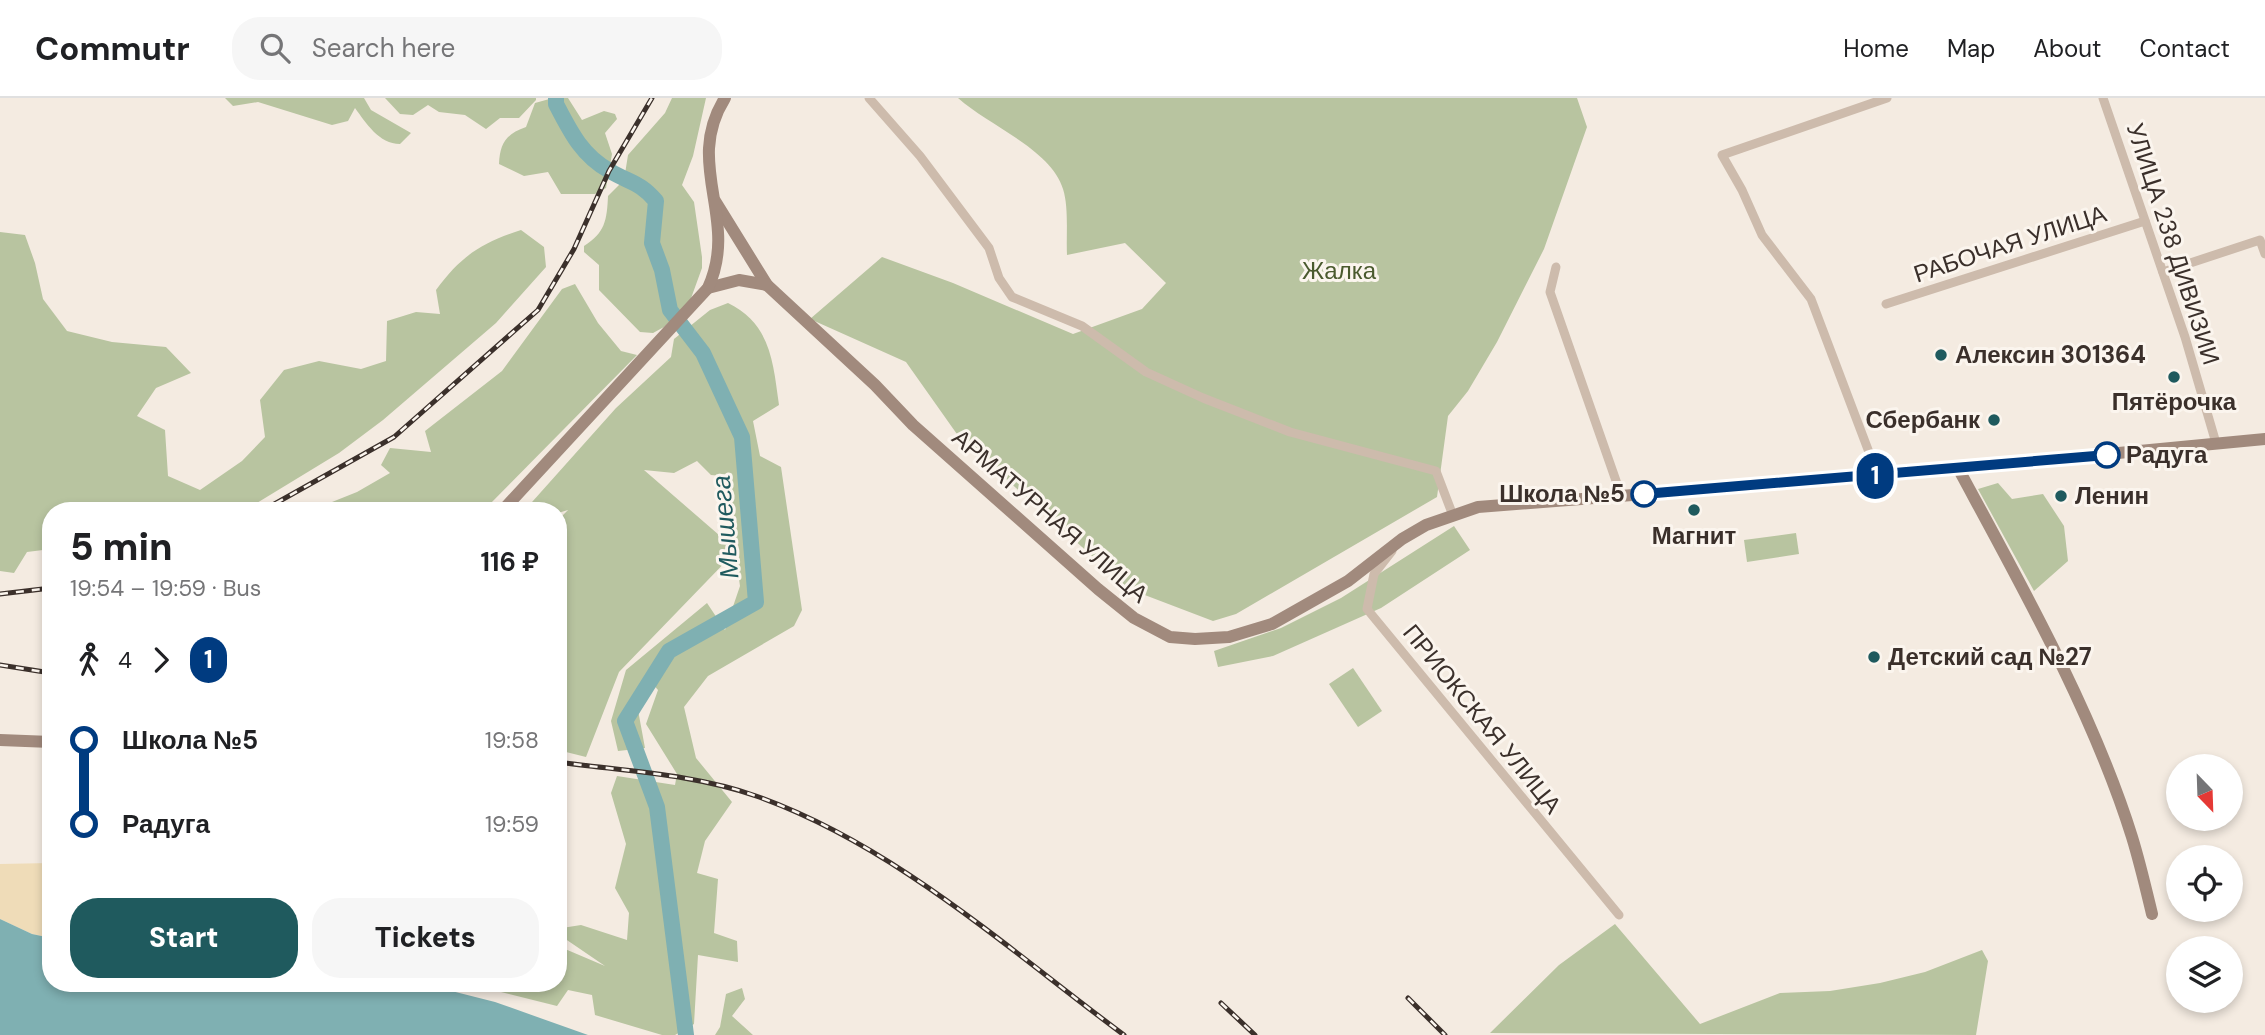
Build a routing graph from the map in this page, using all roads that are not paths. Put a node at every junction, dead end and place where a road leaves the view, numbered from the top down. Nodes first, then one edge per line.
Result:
1 (725, 98) edge
2 (869, 98) edge
3 (2103, 98) edge
4 (1882, 99) edge
5 (715, 201) junction
6 (2145, 221) junction
7 (2265, 254) edge
8 (1556, 267) dead end
9 (2163, 272) junction
10 (768, 285) junction
11 (708, 288) junction
12 (1886, 304) dead end
13 (2265, 439) edge
14 (2216, 443) junction
15 (1958, 468) junction
16 (1878, 475) junction
17 (1621, 495) junction
18 (510, 502) edge
19 (1452, 513) junction
20 (1402, 539) junction
21 (0, 740) edge
22 (42, 742) edge
23 (1619, 915) dead end
24 (2152, 915) dead end

1 - 5 street
2 - 19 street
3 - 6 street, УЛИЦА 238 ДИВИЗИИ
4 - 16 street
5 - 10 street, АРМАТУРНАЯ УЛИЦА
5 - 11 street
6 - 9 street, УЛИЦА 238 ДИВИЗИИ
6 - 12 street, РАБОЧАЯ УЛИЦА
7 - 9 street
8 - 17 street
9 - 14 street, УЛИЦА 238 ДИВИЗИИ
10 - 11 street
10 - 20 street, АРМАТУРНАЯ УЛИЦА
11 - 18 street
13 - 14 street, АРМАТУРНАЯ УЛИЦА
14 - 15 street, АРМАТУРНАЯ УЛИЦА
15 - 16 street, АРМАТУРНАЯ УЛИЦА
15 - 24 street
16 - 17 street, АРМАТУРНАЯ УЛИЦА
17 - 19 street, АРМАТУРНАЯ УЛИЦА
19 - 20 street, АРМАТУРНАЯ УЛИЦА
20 - 23 street, ПРИОКСКАЯ УЛИЦА
21 - 22 street

